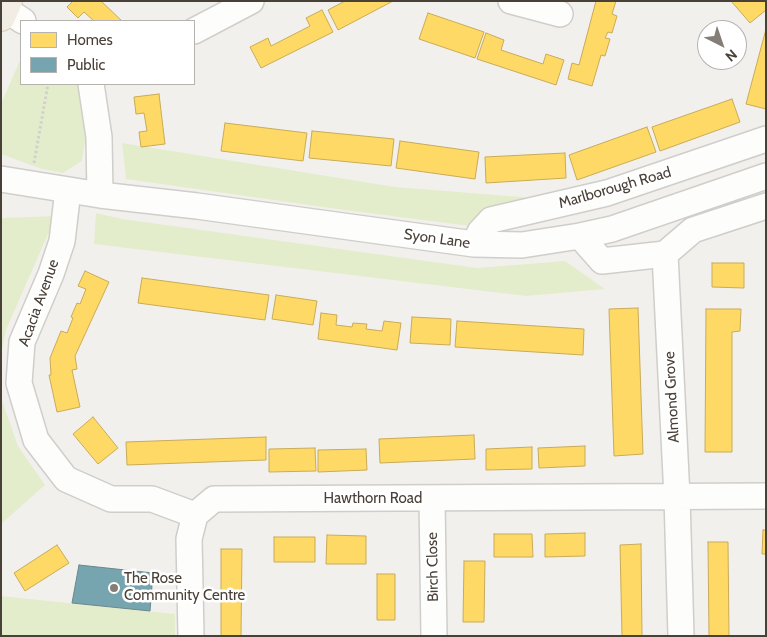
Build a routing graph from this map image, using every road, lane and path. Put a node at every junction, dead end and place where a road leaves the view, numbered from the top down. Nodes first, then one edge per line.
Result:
1 (251, 1) edge
2 (511, 1) edge
3 (560, 14) dead end
4 (195, 30) edge
5 (48, 85) edge
6 (91, 85) edge
7 (766, 139) edge
8 (766, 176) edge
9 (1, 179) edge
10 (30, 183) junction
11 (68, 190) junction
12 (100, 195) junction
13 (766, 206) edge
14 (580, 236) junction
15 (474, 244) junction
16 (665, 254) junction
17 (766, 496) edge
18 (677, 497) junction
19 (432, 499) junction
20 (195, 515) junction
21 (191, 636) edge
22 (434, 636) edge
23 (681, 636) edge

1 - 4 street
2 - 3 street
5 - 10 path
6 - 12 street
7 - 15 street, Marlborough Road
8 - 14 street, Syon Lane
9 - 10 street, Syon Lane
10 - 11 street, Syon Lane
11 - 12 street, Syon Lane
11 - 20 street, Acacia Avenue
12 - 15 street, Syon Lane
13 - 16 street
14 - 15 street, Syon Lane
14 - 16 street
16 - 18 street, Almond Grove
17 - 18 street, Hawthorn Road
18 - 19 street, Hawthorn Road
18 - 23 street, Almond Grove
19 - 20 street, Hawthorn Road
19 - 22 street, Birch Close
20 - 21 street

